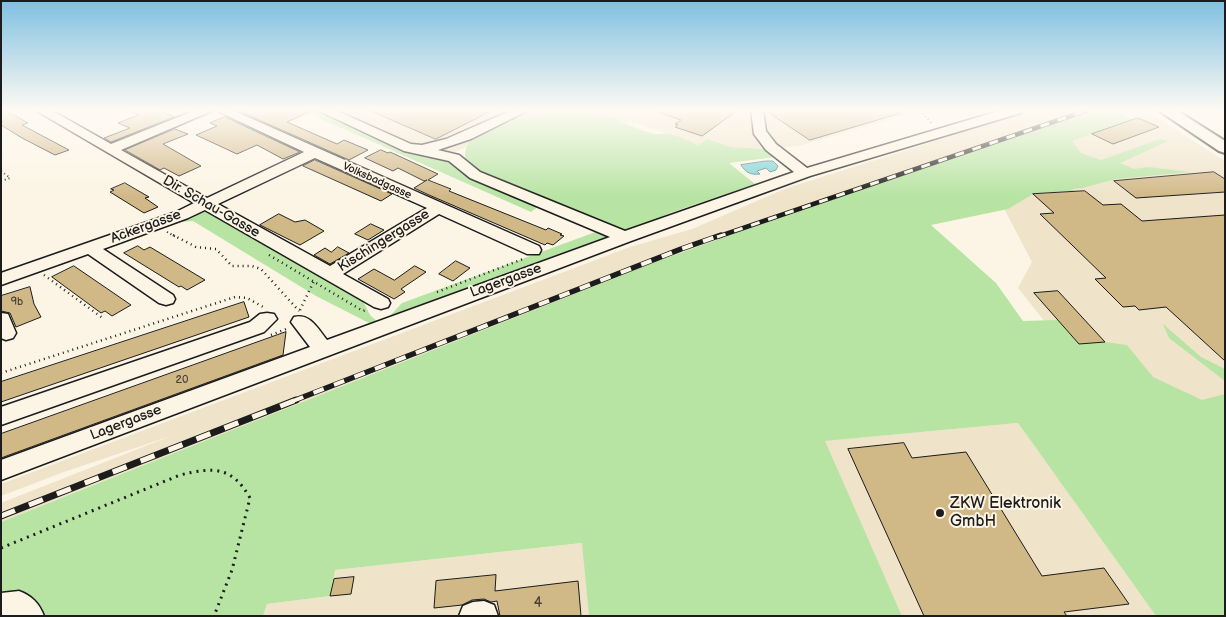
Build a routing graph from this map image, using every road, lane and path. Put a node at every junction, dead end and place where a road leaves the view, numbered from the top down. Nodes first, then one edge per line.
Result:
1 (92, 139) edge
2 (136, 139) edge
3 (283, 139) edge
4 (388, 139) edge
5 (460, 139) edge
6 (765, 139) edge
7 (918, 139) edge
8 (1210, 139) edge
9 (1225, 148) edge
10 (110, 149) junction
11 (418, 150) junction
12 (314, 153) junction
13 (1, 170) edge
14 (805, 173) junction
15 (1, 181) edge
16 (207, 204) junction
17 (438, 208) junction
18 (155, 225) junction
19 (625, 237) junction
20 (90, 248) junction
21 (531, 254) joint
22 (38, 266) junction
23 (324, 271) junction
24 (1, 279) edge
25 (432, 294) dead end
26 (166, 299) dead end
27 (381, 303) dead end
28 (300, 317) junction
29 (104, 319) dead end
30 (267, 319) joint
31 (324, 349) junction
32 (1, 372) edge
33 (1, 416) edge
34 (1, 470) edge
35 (1, 548) edge
36 (1, 607) edge
37 (30, 616) edge
38 (214, 616) edge

1 - 10 street, Dir. Schau-Gasse
2 - 10 street
3 - 12 street, Volksbadgasse
4 - 11 street
5 - 11 street
6 - 14 street
7 - 14 street, Lagergasse
8 - 9 main road
10 - 16 street, Dir. Schau-Gasse
11 - 19 street
12 - 16 street, Ackergasse
12 - 17 street, Volksbadgasse
13 - 15 path
14 - 19 street, Lagergasse
16 - 18 street, Ackergasse
16 - 23 street, Dir. Schau-Gasse
17 - 21 street, Volksbadgasse
17 - 23 street, Kischingergasse
18 - 20 street, Ackergasse
18 - 28 path
19 - 31 street, Lagergasse
20 - 22 street, Ackergasse
20 - 26 street
21 - 25 path
22 - 24 street, Ackergasse
22 - 29 path
23 - 27 street, Dir. Schau-Gasse
23 - 28 path
28 - 31 street
30 - 32 path
30 - 33 street
31 - 34 street, Lagergasse
35 - 38 path
36 - 37 street

